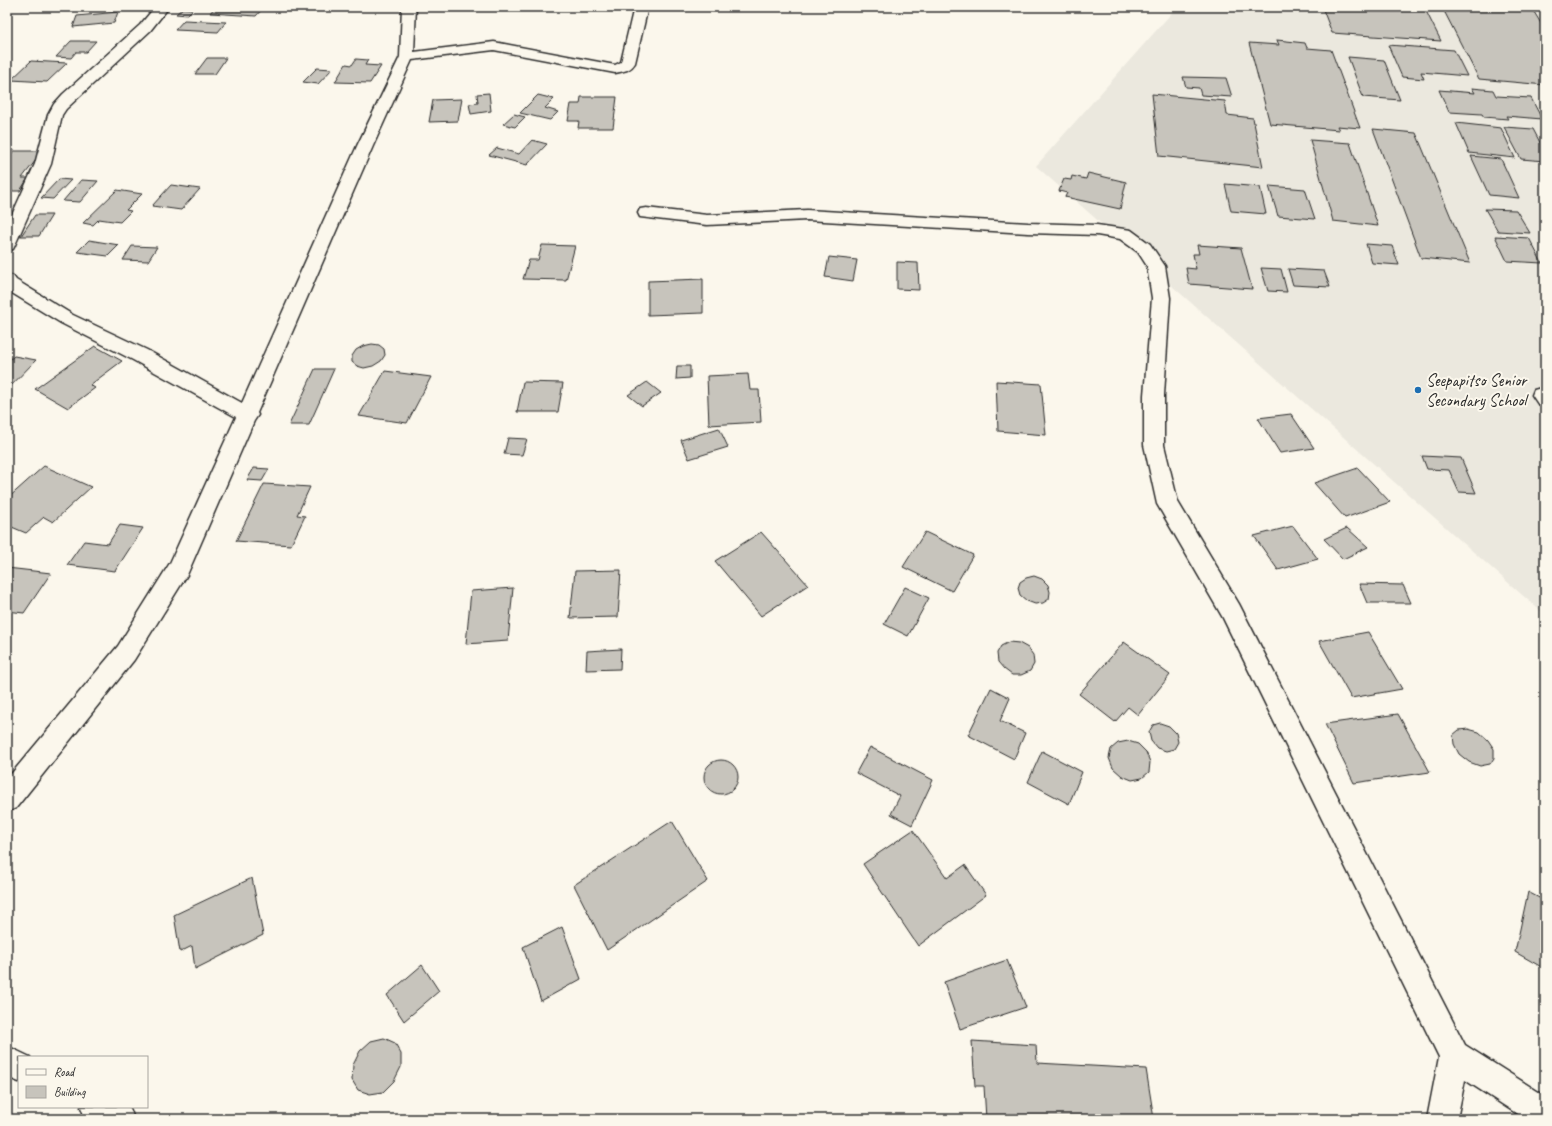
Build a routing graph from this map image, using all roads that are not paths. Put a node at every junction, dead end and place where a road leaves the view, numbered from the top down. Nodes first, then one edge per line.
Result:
1 (162, 7) edge
2 (409, 7) edge
3 (641, 7) edge
4 (407, 57) junction
5 (646, 213) dead end
6 (7, 245) edge
7 (7, 280) edge
8 (248, 415) junction
9 (7, 799) edge
10 (1454, 1056) junction
11 (7, 1061) edge
12 (18, 1066) edge
13 (98, 1108) edge
14 (1545, 1115) edge
15 (119, 1119) edge
16 (1442, 1119) edge

1 - 6 street
2 - 4 street
3 - 4 street
4 - 8 street
5 - 10 street
7 - 8 street
8 - 9 street
10 - 14 street
10 - 16 street
11 - 12 street
13 - 15 street

